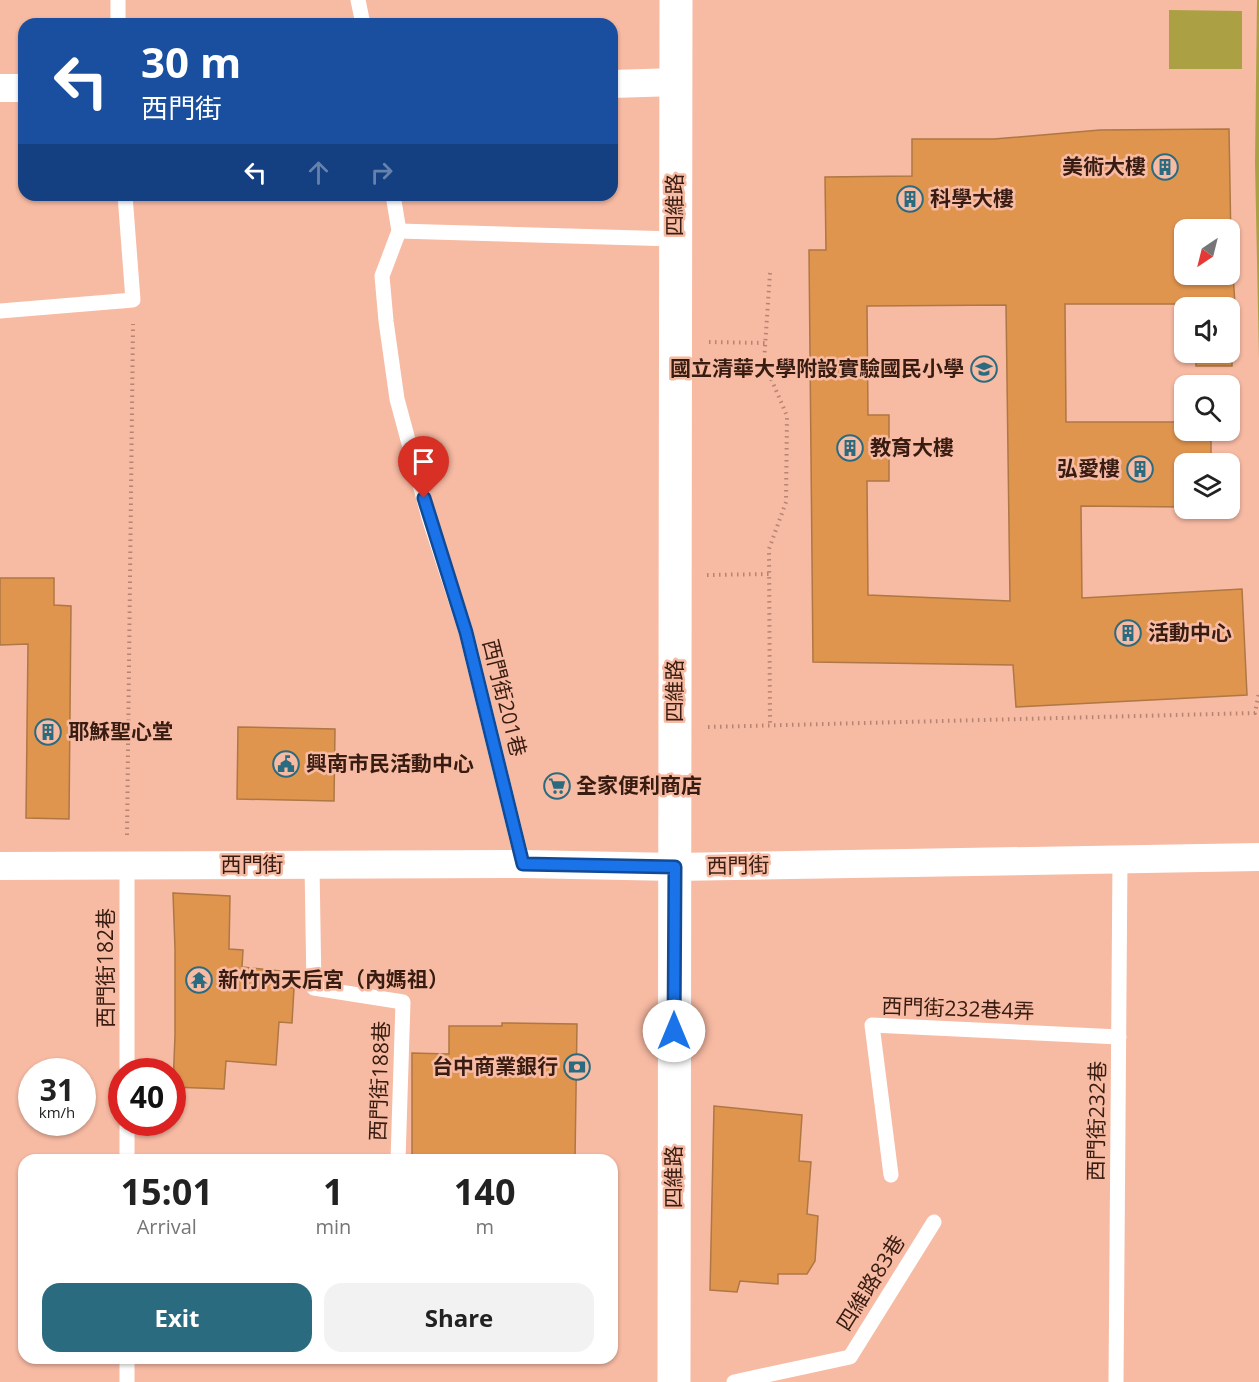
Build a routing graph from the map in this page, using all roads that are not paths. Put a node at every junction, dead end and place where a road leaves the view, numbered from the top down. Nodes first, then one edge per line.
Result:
1 (118, 0) edge
2 (358, 0) edge
3 (676, 0) edge
4 (118, 18) edge
5 (362, 18) edge
6 (675, 82) junction
7 (618, 84) edge
8 (0, 88) edge
9 (18, 88) edge
10 (125, 201) edge
11 (394, 201) edge
12 (399, 231) junction
13 (675, 239) junction
14 (0, 311) edge
15 (1259, 857) edge
16 (1120, 860) junction
17 (523, 864) junction
18 (312, 865) junction
19 (0, 866) edge
20 (127, 866) junction
21 (675, 867) junction
22 (1119, 1037) junction
23 (127, 1058) edge
24 (127, 1136) edge
25 (127, 1154) edge
26 (398, 1154) edge
27 (891, 1175) dead end
28 (934, 1222) dead end
29 (127, 1364) edge
30 (127, 1382) edge
31 (674, 1382) edge
32 (734, 1382) edge
33 (1116, 1382) edge

1 - 4 lane
2 - 5 lane
3 - 6 street, 四維路
6 - 7 street
6 - 13 street, 四維路
8 - 9 street
10 - 14 lane
11 - 12 lane
12 - 13 lane
12 - 17 lane, 西門街201巷
13 - 21 street, 四維路
15 - 16 street, 西門街
16 - 21 street, 西門街
16 - 22 lane, 西門街232巷
17 - 18 street, 西門街
17 - 21 street, 西門街
18 - 20 street, 西門街
18 - 26 lane, 西門街188巷
19 - 20 street, 西門街
20 - 23 lane, 西門街182巷
21 - 31 street, 四維路
22 - 27 lane, 西門街232巷4弄
22 - 33 lane, 西門街232巷
24 - 25 lane
28 - 32 lane, 四維路83巷
29 - 30 lane

